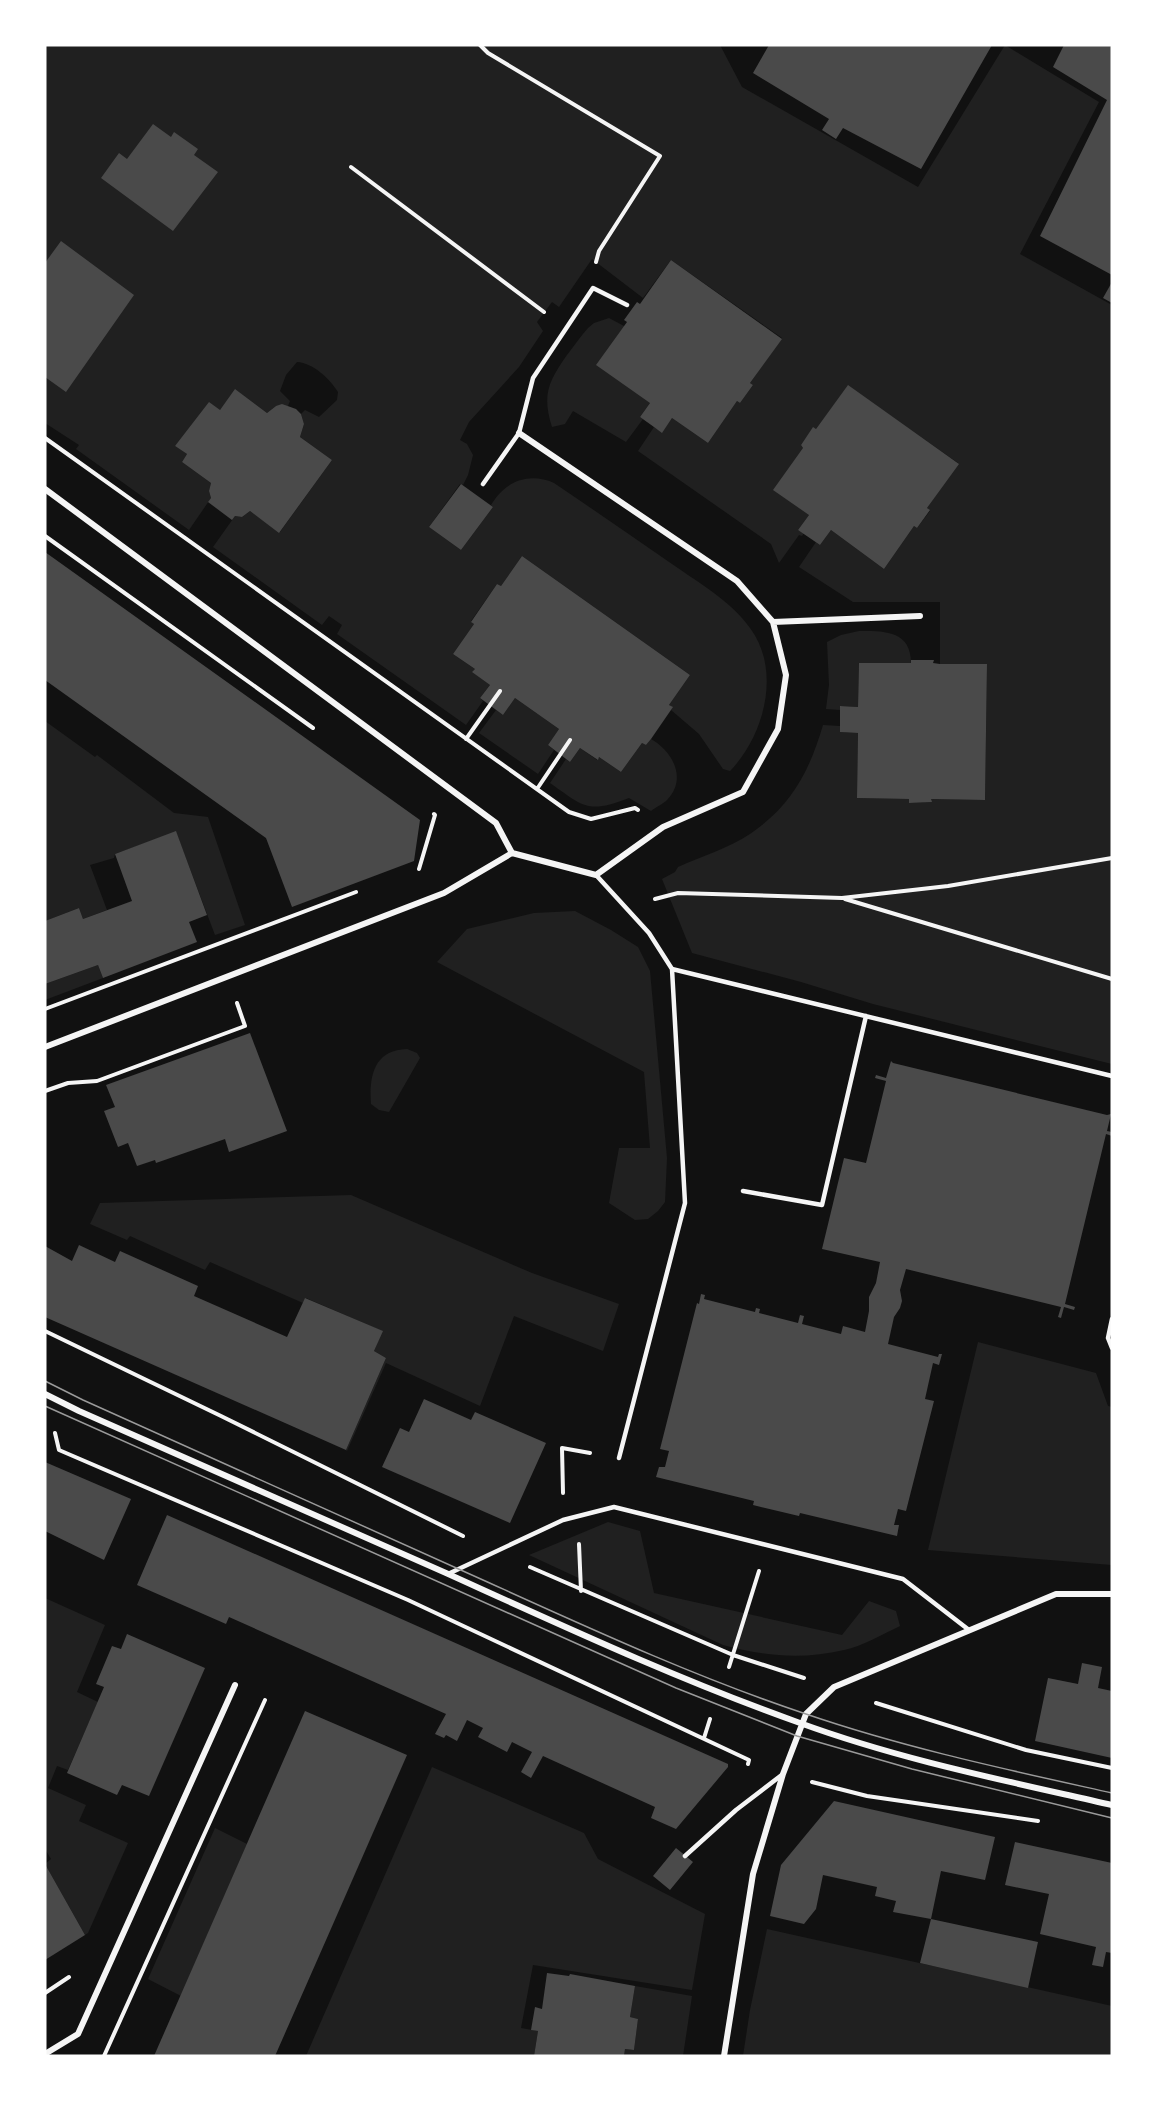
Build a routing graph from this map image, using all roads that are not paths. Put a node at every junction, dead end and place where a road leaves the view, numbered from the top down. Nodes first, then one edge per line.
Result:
1 (627, 305) dead end
2 (519, 433) junction
3 (483, 484) dead end
4 (45, 489) edge
5 (920, 616) dead end
6 (773, 622) junction
7 (512, 853) junction
8 (596, 875) junction
9 (672, 969) junction
10 (866, 1016) junction
11 (45, 1047) edge
12 (1112, 1076) edge
13 (743, 1191) dead end
14 (1112, 1318) edge
15 (1112, 1348) edge
16 (45, 1394) edge
17 (619, 1458) dead end
18 (448, 1574) junction
19 (1112, 1594) edge
20 (969, 1630) junction
21 (235, 1685) dead end
22 (802, 1724) junction
23 (783, 1774) junction
24 (1112, 1805) edge
25 (685, 1856) dead end
26 (45, 2054) edge
27 (724, 2056) edge

1 - 2 lane
2 - 3 lane
2 - 6 street
4 - 7 street
5 - 6 street
6 - 8 street
7 - 8 street
7 - 11 street
8 - 9 lane
9 - 10 lane
9 - 17 lane
10 - 12 lane
10 - 13 lane
14 - 15 lane
16 - 18 street
18 - 20 lane
18 - 22 street
19 - 20 street
20 - 22 street
21 - 26 street
22 - 23 street
22 - 24 street
23 - 25 lane
23 - 27 street

